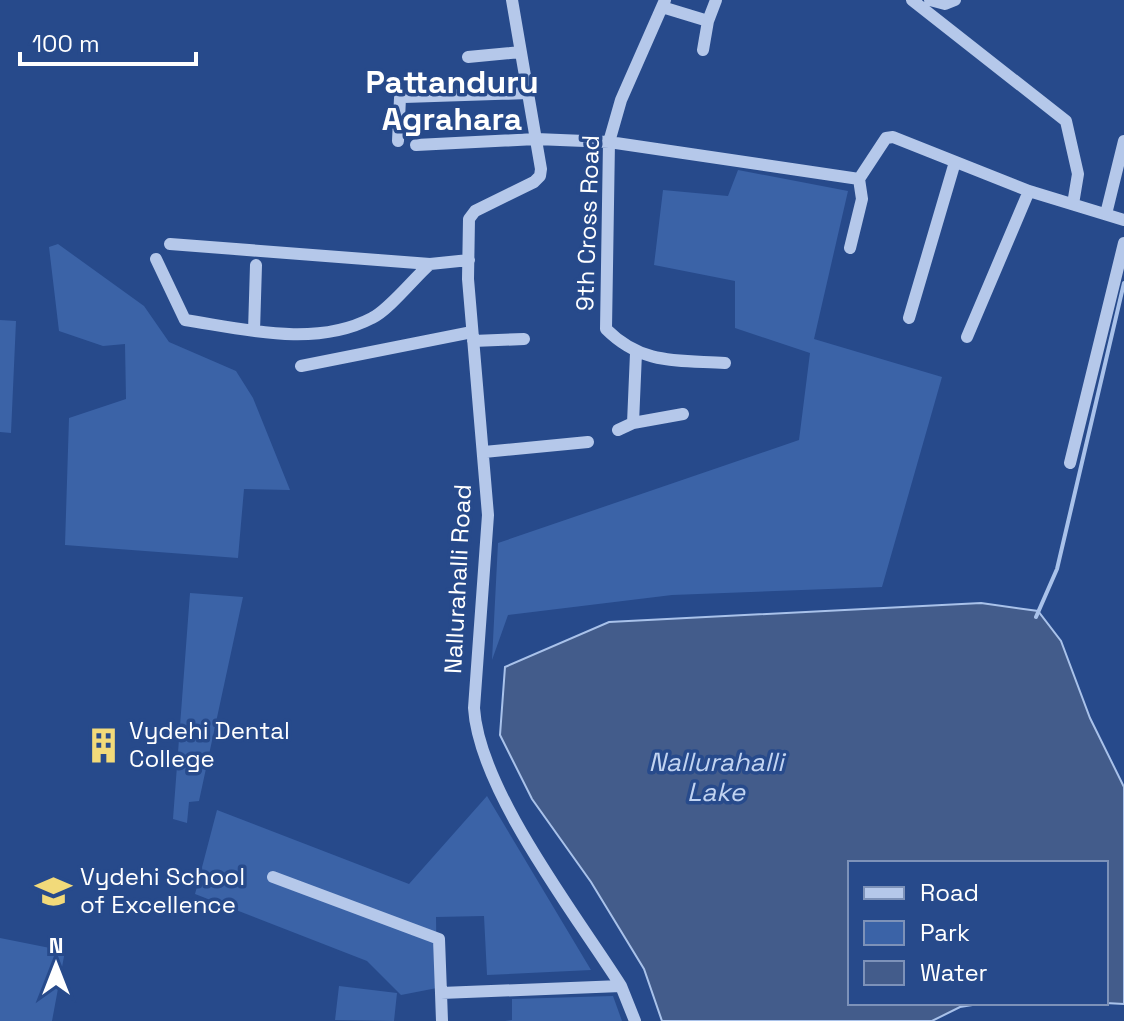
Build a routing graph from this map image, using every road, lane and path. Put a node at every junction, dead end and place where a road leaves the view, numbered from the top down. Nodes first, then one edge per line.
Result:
1 (512, 0) edge
2 (716, 0) edge
3 (912, 0) edge
4 (930, 0) edge
5 (955, 0) edge
6 (664, 3) edge
7 (708, 21) junction
8 (703, 50) dead end
9 (521, 52) junction
10 (468, 57) dead end
11 (528, 93) junction
12 (536, 139) junction
13 (398, 141) dead end
14 (1124, 141) edge
15 (609, 142) junction
16 (416, 145) dead end
17 (955, 162) junction
18 (859, 179) junction
19 (1029, 191) junction
20 (1073, 204) junction
21 (1106, 214) junction
22 (1124, 220) edge
23 (1124, 243) edge
24 (170, 244) dead end
25 (850, 248) dead end
26 (156, 259) dead end
27 (469, 260) junction
28 (430, 264) junction
29 (256, 265) dead end
30 (909, 318) dead end
31 (254, 331) junction
32 (473, 337) junction
33 (967, 337) dead end
34 (524, 339) dead end
35 (636, 353) junction
36 (725, 363) dead end
37 (301, 366) dead end
38 (683, 414) dead end
39 (633, 423) junction
40 (618, 430) dead end
41 (588, 442) dead end
42 (484, 452) junction
43 (1070, 463) dead end
44 (273, 877) dead end
45 (621, 986) junction
46 (441, 993) junction
47 (442, 1021) edge
48 (635, 1021) edge

1 - 9 street
2 - 7 street
3 - 20 street
4 - 5 street
6 - 7 street
6 - 15 street, 9th Cross Road
7 - 8 street
9 - 10 street
9 - 11 street
11 - 12 street
11 - 13 street
12 - 15 street
12 - 16 street
12 - 27 street, Nallurahalli Road
14 - 21 street
15 - 18 street
15 - 35 street, 9th Cross Road
17 - 18 street
17 - 19 street
17 - 30 street
18 - 25 street
19 - 20 street
19 - 33 street
20 - 21 street
21 - 22 street
23 - 43 street
24 - 28 street
26 - 31 street
27 - 28 street
27 - 32 street, Nallurahalli Road
28 - 31 street
29 - 31 street
32 - 34 street
32 - 37 street
32 - 42 street, Nallurahalli Road
35 - 36 street, 9th Cross Road
35 - 39 street
38 - 39 street
39 - 40 street
41 - 42 street
42 - 45 street, Nallurahalli Road
44 - 46 street
45 - 46 street
45 - 48 street, Nallurahalli Road
46 - 47 street

